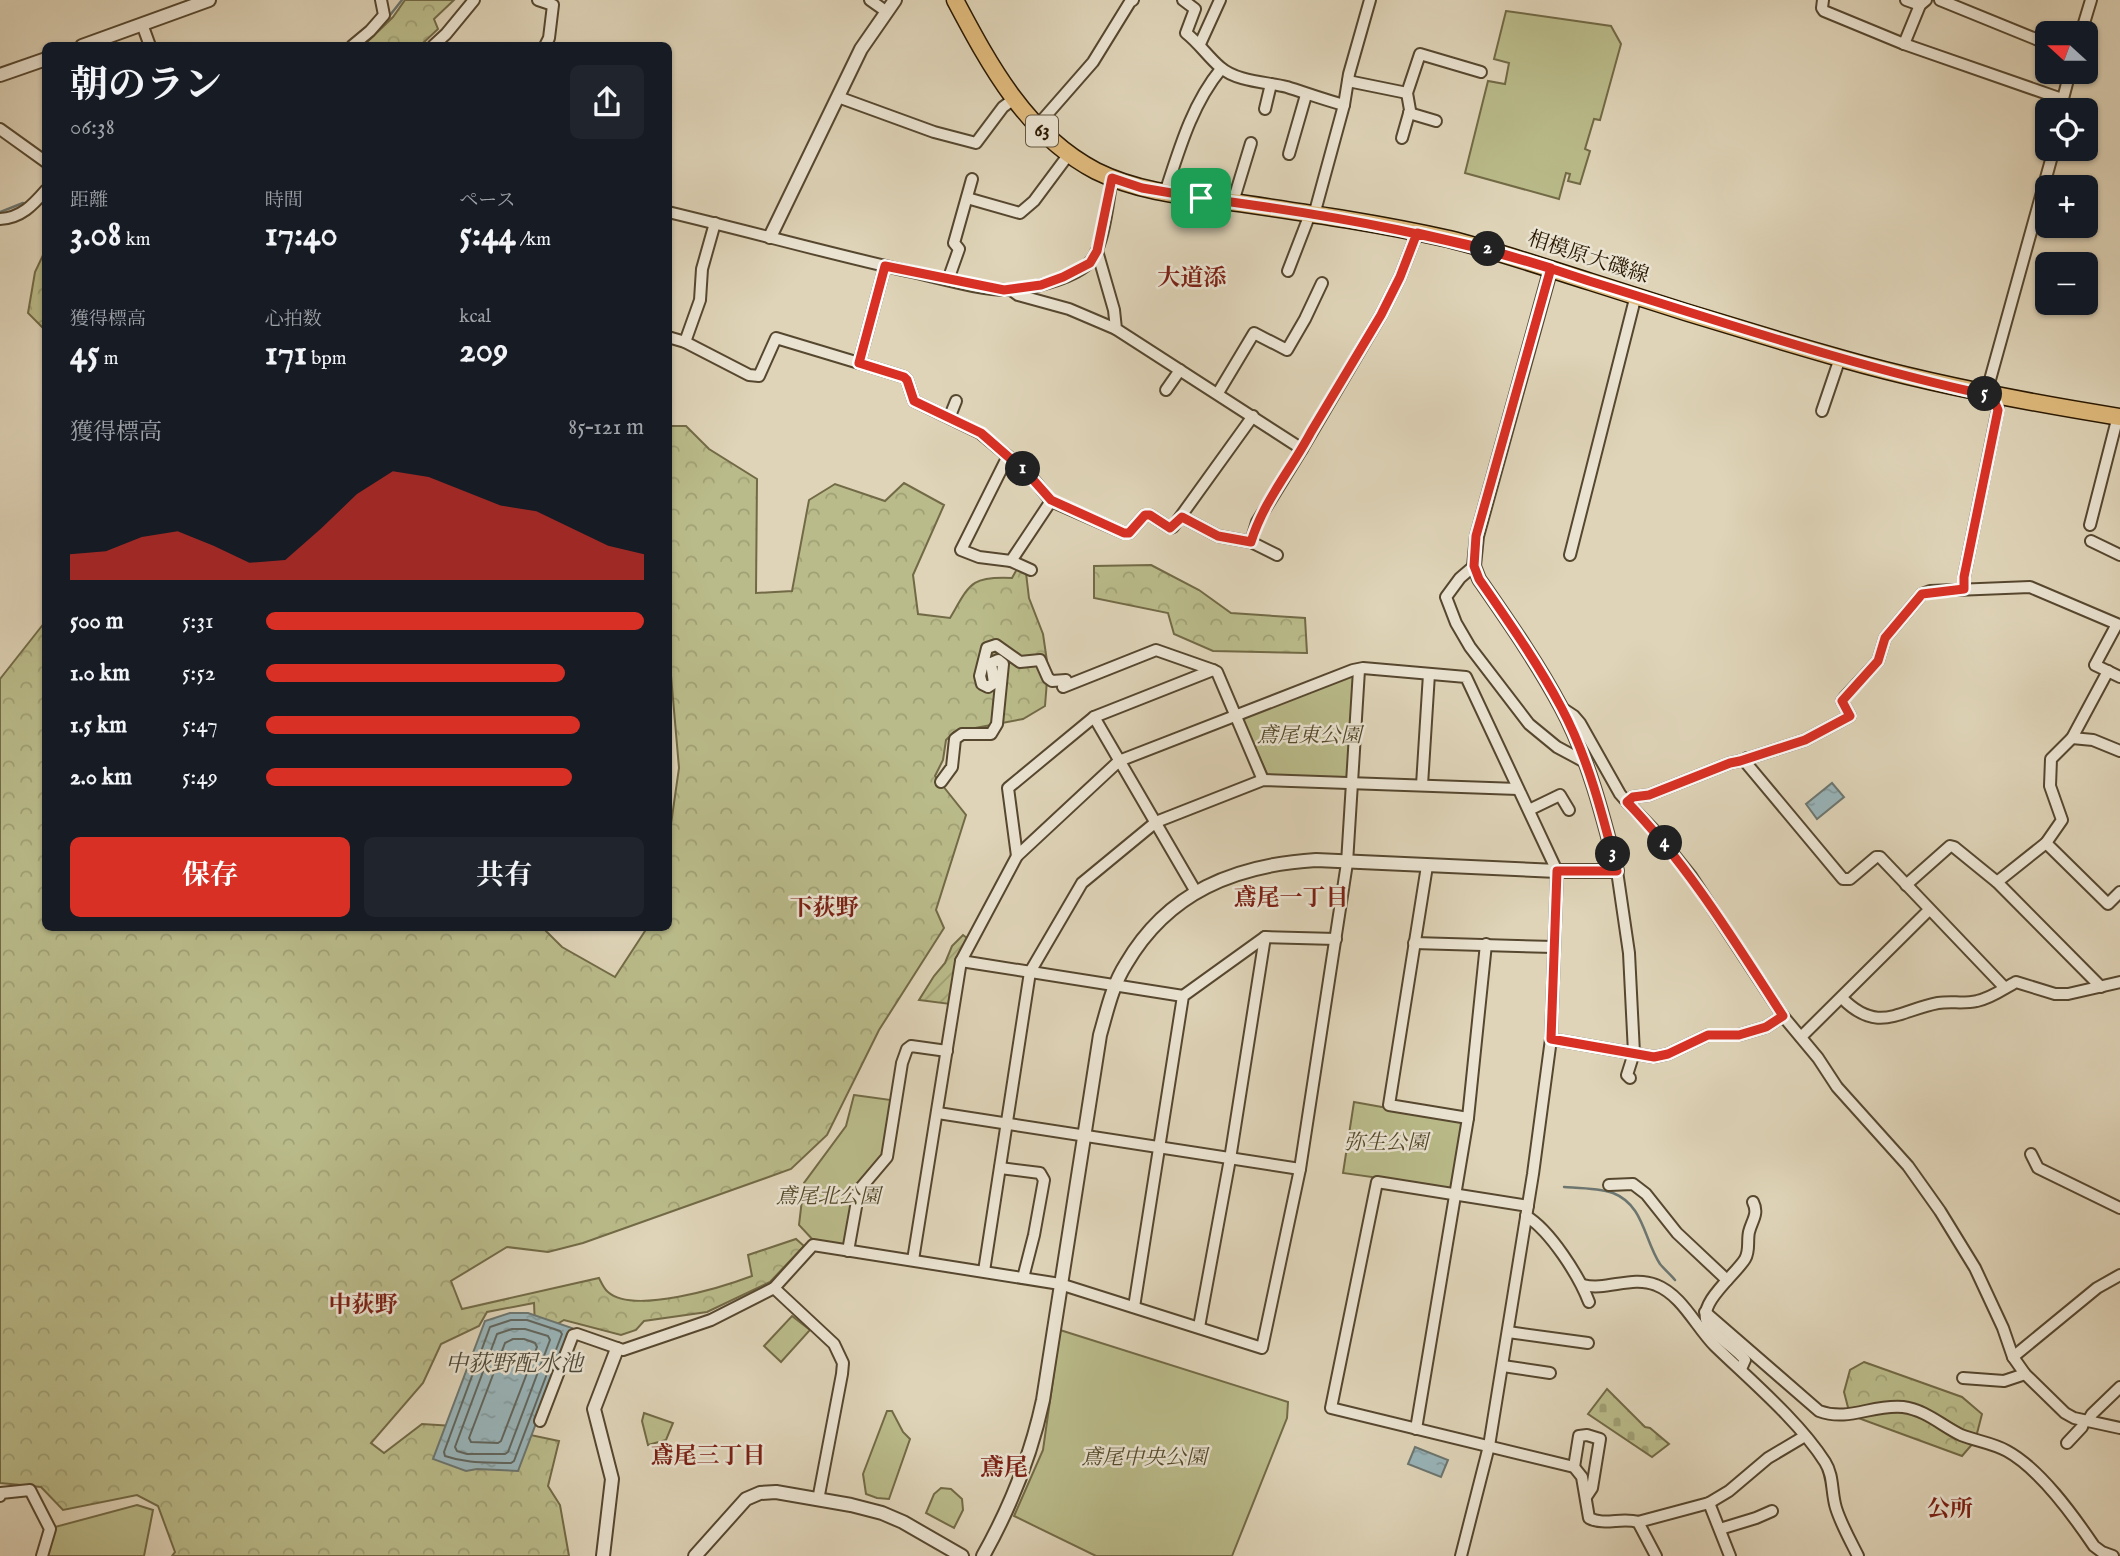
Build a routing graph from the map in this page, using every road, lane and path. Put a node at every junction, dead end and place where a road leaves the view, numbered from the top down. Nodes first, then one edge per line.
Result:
1 (209, 0) edge
2 (381, 0) edge
3 (474, 0) edge
4 (538, 0) edge
5 (870, 0) edge
6 (895, 0) edge
7 (955, 0) edge
8 (1133, 0) edge
9 (1183, 0) edge
10 (1220, 0) edge
11 (1370, 0) edge
12 (1823, 0) edge
13 (1906, 0) edge
14 (1940, 0) edge
15 (2091, 0) edge
16 (1923, 2) edge
17 (887, 12) junction
18 (2085, 21) edge
19 (142, 24) junction
20 (2035, 39) edge
21 (93, 42) edge
22 (149, 42) edge
23 (357, 42) edge
24 (437, 42) edge
25 (547, 42) edge
26 (1200, 44) junction
27 (1904, 44) junction
28 (42, 60) edge
29 (1221, 69) junction
30 (1481, 72) dead end
31 (0, 75) edge
32 (1348, 81) junction
33 (1271, 84) junction
34 (1411, 87) junction
35 (1306, 95) junction
36 (838, 97) junction
37 (2043, 98) edge
38 (1014, 99) junction
39 (1344, 105) junction
40 (1265, 109) dead end
41 (1409, 113) junction
42 (1436, 121) dead end
43 (1037, 126) junction
44 (0, 129) edge
45 (1402, 138) dead end
46 (1251, 143) dead end
47 (1069, 155) junction
48 (1289, 155) dead end
49 (42, 159) edge
50 (2051, 161) edge
51 (1112, 178) junction
52 (972, 179) dead end
53 (1165, 192) junction
54 (42, 195) edge
55 (967, 198) junction
56 (1233, 202) junction
57 (672, 213) edge
58 (1312, 214) junction
59 (0, 219) edge
60 (715, 223) junction
61 (1417, 233) junction
62 (770, 237) junction
63 (1097, 251) junction
64 (885, 266) junction
65 (1292, 268) dead end
66 (1551, 268) junction
67 (948, 280) junction
68 (1322, 288) dead end
69 (1011, 290) junction
70 (1636, 295) junction
71 (1116, 329) junction
72 (672, 338) edge
73 (685, 342) junction
74 (1840, 358) junction
75 (859, 363) junction
76 (1180, 370) junction
77 (1166, 390) dead end
78 (1218, 393) junction
79 (1992, 396) junction
80 (956, 401) dead end
81 (1822, 411) dead end
82 (950, 416) junction
83 (1253, 416) junction
84 (2119, 416) edge
85 (1302, 449) junction
86 (1008, 456) junction
87 (1051, 500) junction
88 (1182, 517) junction
89 (2090, 525) dead end
90 (2091, 541) dead end
91 (1251, 542) junction
92 (1277, 555) dead end
93 (1570, 555) dead end
94 (2120, 555) edge
95 (1011, 561) junction
96 (1474, 566) junction
97 (1031, 570) dead end
98 (1964, 589) junction
99 (2119, 622) edge
100 (1213, 670) junction
101 (1359, 670) junction
102 (2108, 671) junction
103 (1429, 674) junction
104 (2120, 677) edge
105 (1562, 708) junction
106 (1235, 715) junction
107 (1094, 718) junction
108 (2071, 738) junction
109 (2120, 751) edge
110 (1748, 758) junction
111 (1119, 761) junction
112 (1583, 761) junction
113 (1263, 780) junction
114 (941, 782) dead end
115 (1354, 783) junction
116 (1422, 785) junction
117 (1518, 789) junction
118 (1627, 802) junction
119 (1529, 810) junction
120 (1569, 810) dead end
121 (1156, 822) junction
122 (2046, 843) junction
123 (1017, 856) junction
124 (1347, 863) junction
125 (1427, 866) junction
126 (1557, 871) junction
127 (1617, 871) junction
128 (1997, 882) junction
129 (1906, 885) junction
130 (1196, 892) junction
131 (2120, 892) edge
132 (1928, 910) junction
133 (1265, 937) junction
134 (1336, 939) junction
135 (1414, 943) junction
136 (1486, 944) junction
137 (1553, 947) junction
138 (961, 961) junction
139 (1030, 972) junction
140 (2120, 982) edge
141 (1115, 986) junction
142 (2101, 987) junction
143 (2005, 988) junction
144 (1183, 996) junction
145 (1842, 998) junction
146 (1783, 1016) junction
147 (1801, 1037) junction
148 (1551, 1039) junction
149 (947, 1051) junction
150 (1634, 1053) junction
151 (1630, 1078) dead end
152 (938, 1113) junction
153 (1468, 1118) junction
154 (1007, 1123) junction
155 (1085, 1136) junction
156 (1160, 1147) junction
157 (2031, 1154) dead end
158 (1230, 1159) junction
159 (1000, 1167) junction
160 (1300, 1169) junction
161 (1609, 1185) dead end
162 (1455, 1194) junction
163 (1753, 1202) dead end
164 (2120, 1208) edge
165 (1527, 1211) junction
166 (848, 1251) junction
167 (914, 1260) junction
168 (984, 1272) junction
169 (2120, 1275) edge
170 (1023, 1278) junction
171 (1727, 1280) junction
172 (1060, 1284) junction
173 (1583, 1286) junction
174 (774, 1289) junction
175 (1589, 1302) dead end
176 (1134, 1307) junction
177 (1705, 1312) junction
178 (1199, 1327) junction
179 (1508, 1332) junction
180 (1588, 1343) dead end
181 (617, 1349) junction
182 (2013, 1357) junction
183 (1503, 1367) junction
184 (1741, 1370) junction
185 (1550, 1373) dead end
186 (2025, 1374) junction
187 (1964, 1378) dead end
188 (2120, 1387) edge
189 (540, 1421) dead end
190 (2086, 1421) junction
191 (2120, 1428) edge
192 (1416, 1429) junction
193 (1805, 1436) junction
194 (2067, 1443) dead end
195 (1489, 1446) junction
196 (1574, 1467) junction
197 (0, 1496) edge
198 (1586, 1497) junction
199 (818, 1500) junction
200 (1709, 1503) junction
201 (1772, 1511) dead end
202 (1638, 1522) junction
203 (1720, 1529) junction
204 (2102, 1554) edge
205 (42, 1556) edge
206 (603, 1556) edge
207 (695, 1556) edge
208 (962, 1556) edge
209 (983, 1556) edge
210 (1461, 1556) edge
211 (1656, 1556) edge
212 (1730, 1556) edge
213 (1858, 1556) edge
214 (2113, 1556) edge

1 - 19 street
2 - 23 street
3 - 24 street
4 - 25 street
5 - 17 street
6 - 17 street
7 - 38 main road, 相模原大磯線 / 63
8 - 43 street
9 - 26 street
10 - 26 street
11 - 32 street
12 - 27 street
13 - 16 street
14 - 20 street
15 - 18 street
16 - 27 street
17 - 36 street
19 - 21 street
19 - 22 street
26 - 29 street
27 - 37 street
28 - 31 street
29 - 33 street
29 - 53 street
30 - 34 street
32 - 34 street
32 - 39 street
33 - 35 street
33 - 40 street
34 - 41 street
35 - 39 street
35 - 48 street
36 - 38 street
36 - 62 street
38 - 43 main road, 相模原大磯線 / 63
39 - 58 street
41 - 42 street
41 - 45 street
43 - 47 main road, 相模原大磯線 / 63
44 - 49 street
46 - 56 street
47 - 51 main road, 相模原大磯線 / 63
47 - 55 street
50 - 79 street
51 - 53 main road, 相模原大磯線 / 63
51 - 63 street
52 - 55 street
53 - 56 main road, 相模原大磯線 / 63
54 - 59 street
55 - 67 street
56 - 58 main road, 相模原大磯線 / 63
57 - 60 street
58 - 61 main road, 相模原大磯線 / 63
58 - 65 street
60 - 62 street
60 - 73 street
61 - 66 main road, 相模原大磯線 / 63
61 - 85 street
62 - 64 street
63 - 69 street
63 - 71 street
64 - 67 street
64 - 75 street
66 - 70 main road, 相模原大磯線 / 63
66 - 96 street
67 - 69 street
68 - 78 street
69 - 71 street
70 - 74 main road, 相模原大磯線 / 63
70 - 93 street
71 - 76 street
72 - 73 street
73 - 75 street
74 - 79 main road, 相模原大磯線 / 63
74 - 81 street
75 - 82 street
76 - 77 street
76 - 78 street
78 - 83 street
79 - 84 main road, 相模原大磯線 / 63
79 - 98 street
80 - 82 street
82 - 86 street
83 - 85 street
83 - 88 street
84 - 89 street
85 - 91 street
86 - 87 street
86 - 95 street
87 - 88 street
87 - 95 street
88 - 91 street
90 - 94 street
91 - 92 street
95 - 97 street
96 - 105 street
96 - 112 street
98 - 99 street
98 - 110 street
99 - 102 street
100 - 106 street
100 - 107 street
100 - 114 street
101 - 103 street
101 - 106 street
101 - 115 street
102 - 104 street
102 - 108 street
103 - 116 street
103 - 117 street
105 - 112 street
105 - 118 street
106 - 111 street
106 - 113 street
107 - 111 street
107 - 123 street
108 - 109 street
108 - 122 street
110 - 118 street
110 - 129 street
111 - 121 street
111 - 123 street
112 - 127 street
113 - 115 street
113 - 121 street
115 - 116 street
115 - 124 street
116 - 117 street
117 - 119 street
118 - 146 street
119 - 120 street
119 - 126 street
121 - 130 street
121 - 139 street
122 - 128 street
122 - 131 street
123 - 138 street
124 - 125 street
124 - 130 street
124 - 134 street
125 - 126 street
125 - 135 street
126 - 127 street
126 - 137 street
127 - 150 street
128 - 129 street
128 - 142 street
129 - 132 street
130 - 141 street
132 - 143 street
132 - 145 street
133 - 134 street
133 - 144 street
133 - 158 street
134 - 160 street
135 - 136 street
135 - 153 street
136 - 137 street
136 - 153 street
137 - 148 street
138 - 139 street
138 - 149 street
139 - 141 street
139 - 154 street
140 - 142 street
141 - 144 street
141 - 155 street
142 - 143 street
143 - 145 street
144 - 156 street
145 - 147 street
146 - 147 street
146 - 150 street
147 - 182 street
148 - 150 street
148 - 165 street
149 - 152 street
149 - 166 street
150 - 151 street
152 - 154 street
152 - 167 street
153 - 162 street
154 - 155 street
154 - 159 street
155 - 156 street
155 - 172 street
156 - 158 street
156 - 176 street
157 - 164 street
158 - 160 street
158 - 178 street
159 - 168 street
159 - 170 street
160 - 178 street
161 - 171 street
162 - 165 street
162 - 192 street
162 - 192 street
163 - 171 street
165 - 173 street
165 - 179 street
166 - 167 street
166 - 174 street
167 - 168 street
168 - 170 street
169 - 182 street
170 - 172 street
171 - 177 street
172 - 176 street
172 - 209 street
173 - 175 street
173 - 184 street
174 - 181 street
174 - 199 street
176 - 178 street
177 - 184 street
177 - 204 street
179 - 180 street
179 - 183 street
181 - 189 street
181 - 206 street
182 - 186 street
183 - 185 street
183 - 195 street
184 - 193 street
186 - 187 street
186 - 190 street
188 - 190 street
190 - 191 street
190 - 194 street
192 - 195 street
193 - 200 street
193 - 213 street
195 - 196 street
195 - 210 street
196 - 198 street
196 - 198 street
197 - 205 street
198 - 202 street
199 - 207 street
199 - 208 street
200 - 202 street
200 - 203 street
201 - 203 street
202 - 211 street
203 - 212 street
204 - 214 street

